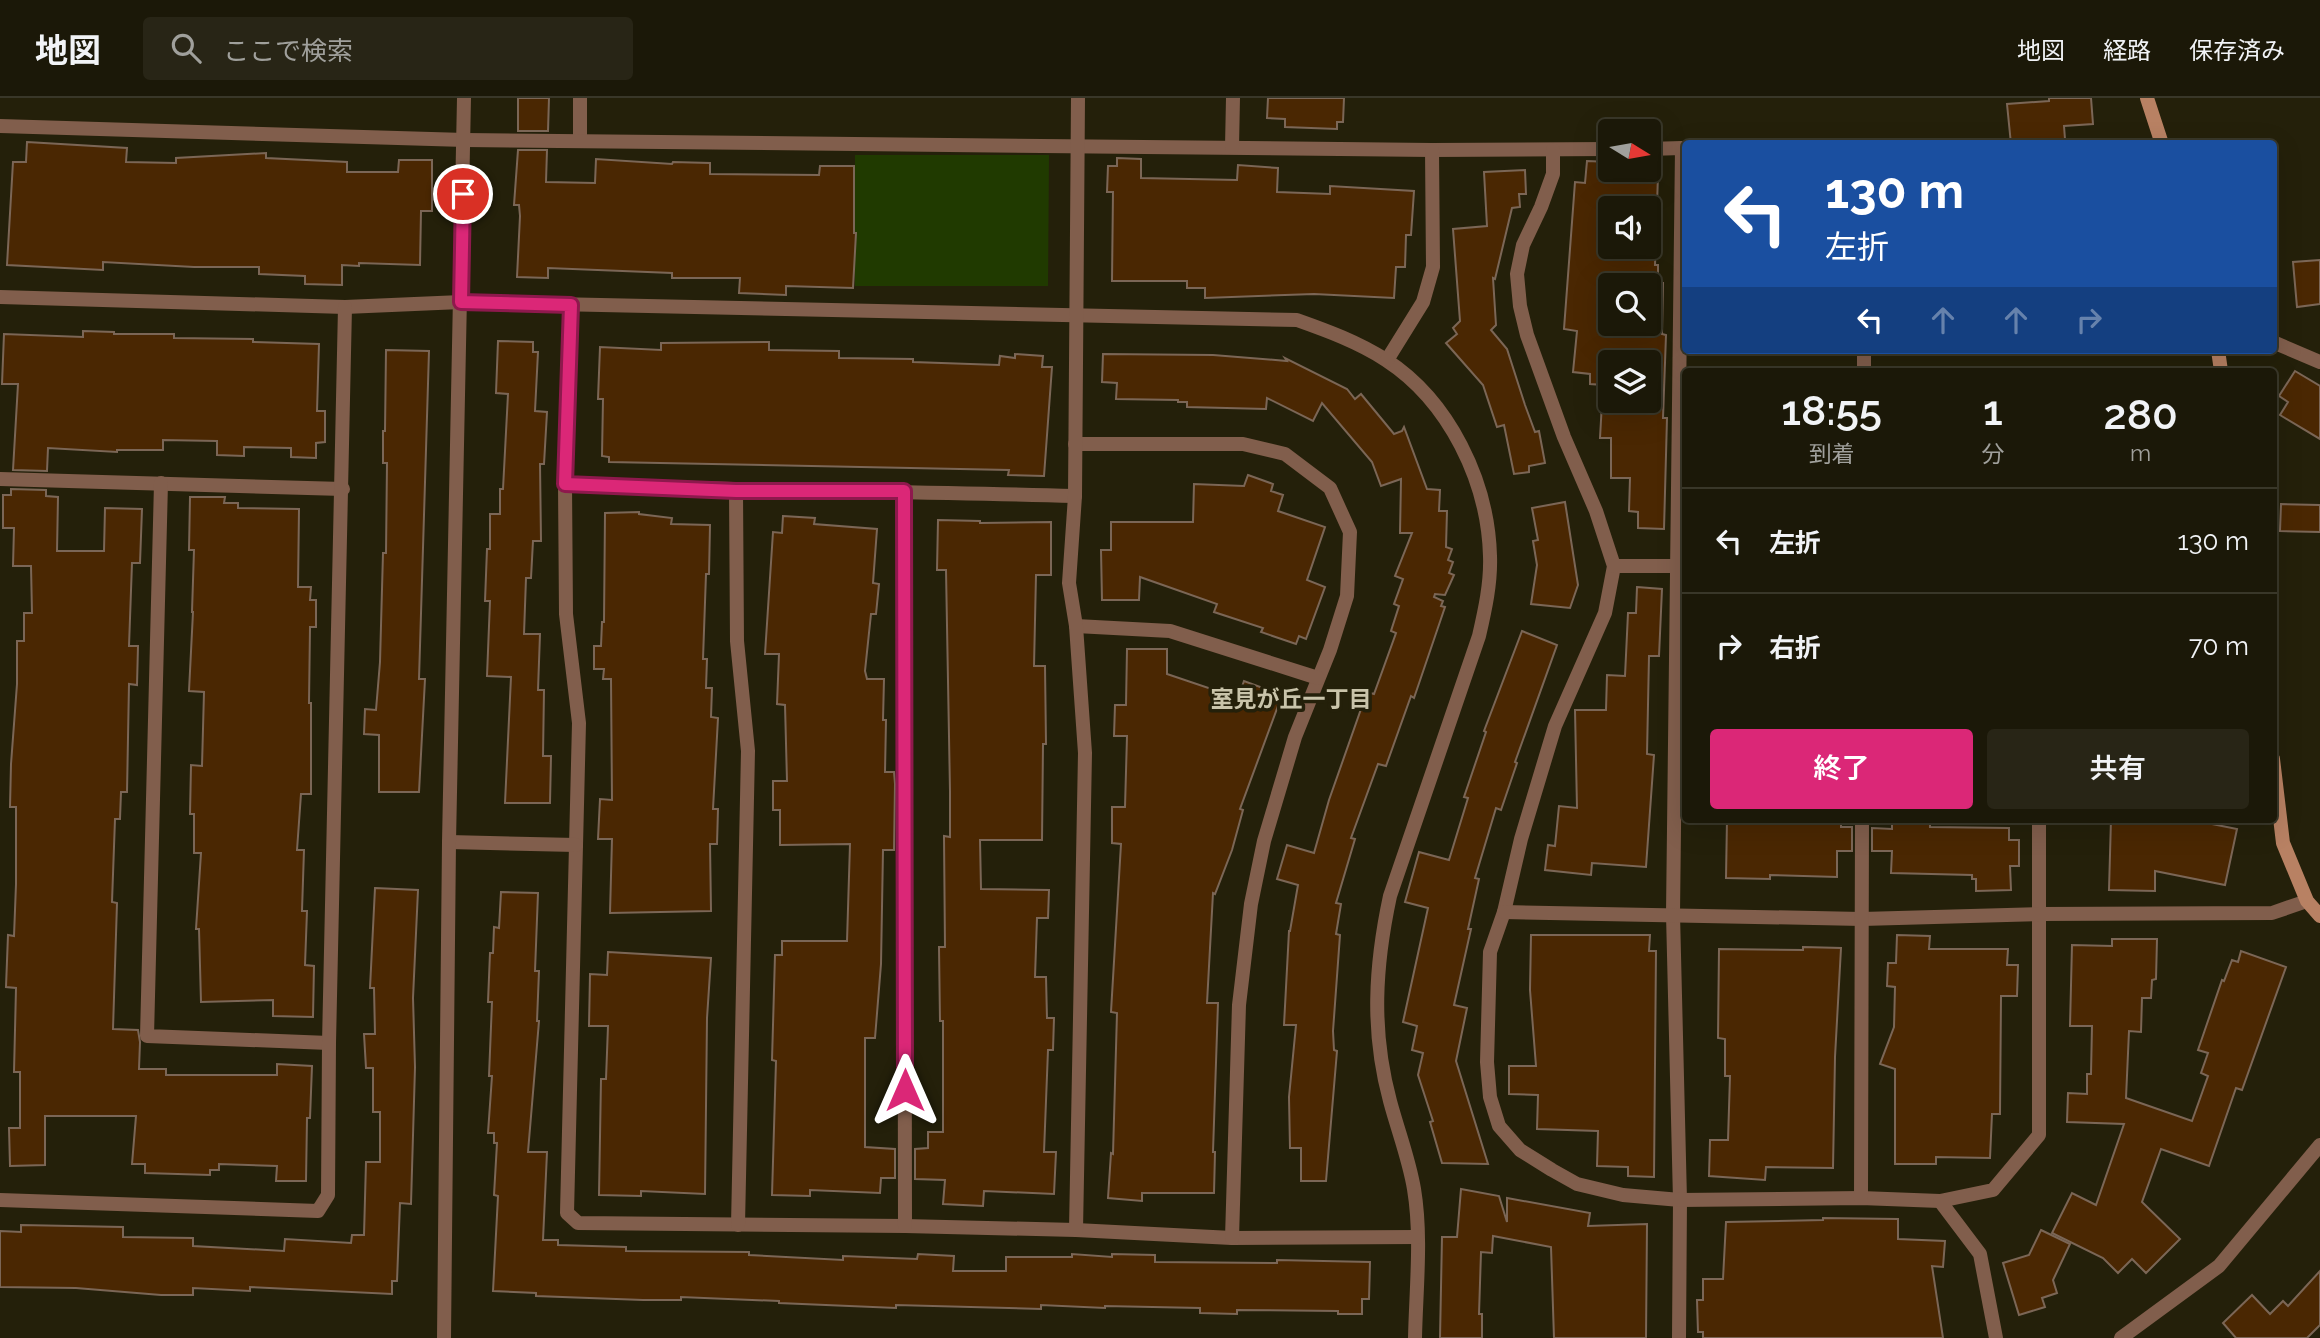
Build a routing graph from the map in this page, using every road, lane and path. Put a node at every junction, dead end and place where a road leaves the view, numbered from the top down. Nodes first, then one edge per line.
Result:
1 (464, 98) edge
2 (580, 98) edge
3 (1078, 98) edge
4 (1233, 98) edge
5 (2147, 98) edge
6 (0, 126) edge
7 (465, 140) junction
8 (2161, 140) edge
9 (580, 141) junction
10 (1078, 147) junction
11 (1231, 147) junction
12 (1682, 148) edge
13 (1598, 149) edge
14 (1661, 149) edge
15 (1432, 150) junction
16 (1552, 150) junction
17 (0, 297) edge
18 (461, 302) junction
19 (571, 305) junction
20 (345, 307) junction
21 (1077, 317) junction
22 (2277, 344) edge
23 (1387, 360) junction
24 (2320, 362) edge
25 (1075, 444) junction
26 (0, 479) edge
27 (161, 483) junction
28 (565, 484) junction
29 (342, 489) junction
30 (736, 491) junction
31 (904, 491) junction
32 (1075, 496) junction
33 (1614, 566) junction
34 (1682, 566) edge
35 (1076, 626) junction
36 (1318, 678) junction
37 (2277, 793) edge
38 (1862, 823) edge
39 (2039, 823) edge
40 (449, 842) junction
41 (576, 845) junction
42 (2307, 901) junction
43 (1504, 912) junction
44 (1673, 914) junction
45 (2040, 914) junction
46 (2320, 916) edge
47 (1862, 919) junction
48 (329, 1043) junction
49 (2320, 1145) edge
50 (1861, 1198) junction
51 (0, 1200) edge
52 (1680, 1200) junction
53 (1940, 1201) junction
54 (738, 1225) junction
55 (905, 1226) junction
56 (1076, 1230) junction
57 (1417, 1237) junction
58 (1232, 1238) junction
59 (444, 1338) edge
60 (1415, 1338) edge
61 (1679, 1338) edge
62 (1996, 1338) edge
63 (2122, 1338) edge

1 - 7 street
2 - 9 street
3 - 10 street
4 - 11 street
5 - 8 main road
6 - 7 street
7 - 9 street
7 - 18 street
9 - 10 street
10 - 11 street
10 - 21 street
11 - 15 street
12 - 14 street
13 - 16 street
15 - 16 street
15 - 23 street
16 - 33 street
17 - 20 street
18 - 19 street
18 - 20 street
18 - 40 street
19 - 21 street
19 - 28 street
20 - 29 street
21 - 23 street
21 - 25 street
22 - 24 street
23 - 57 street
25 - 32 street
25 - 36 street
26 - 27 street
27 - 29 street
27 - 48 street
28 - 30 street
28 - 41 street
29 - 48 street
30 - 31 street
30 - 54 street
31 - 32 street
31 - 55 street
32 - 35 street
33 - 34 street
33 - 43 street
34 - 44 street
35 - 36 street
35 - 56 street
36 - 58 street
37 - 42 main road
38 - 47 street
39 - 45 street
40 - 41 street
40 - 59 street
41 - 54 street
42 - 45 street
42 - 46 main road
43 - 44 street
43 - 52 street
44 - 47 street
44 - 52 street
45 - 47 street
45 - 53 street
47 - 50 street
48 - 51 street
49 - 63 street
50 - 52 street
50 - 53 street
52 - 61 street
53 - 62 street
54 - 55 street
55 - 56 street
56 - 58 street
57 - 58 street
57 - 60 street

